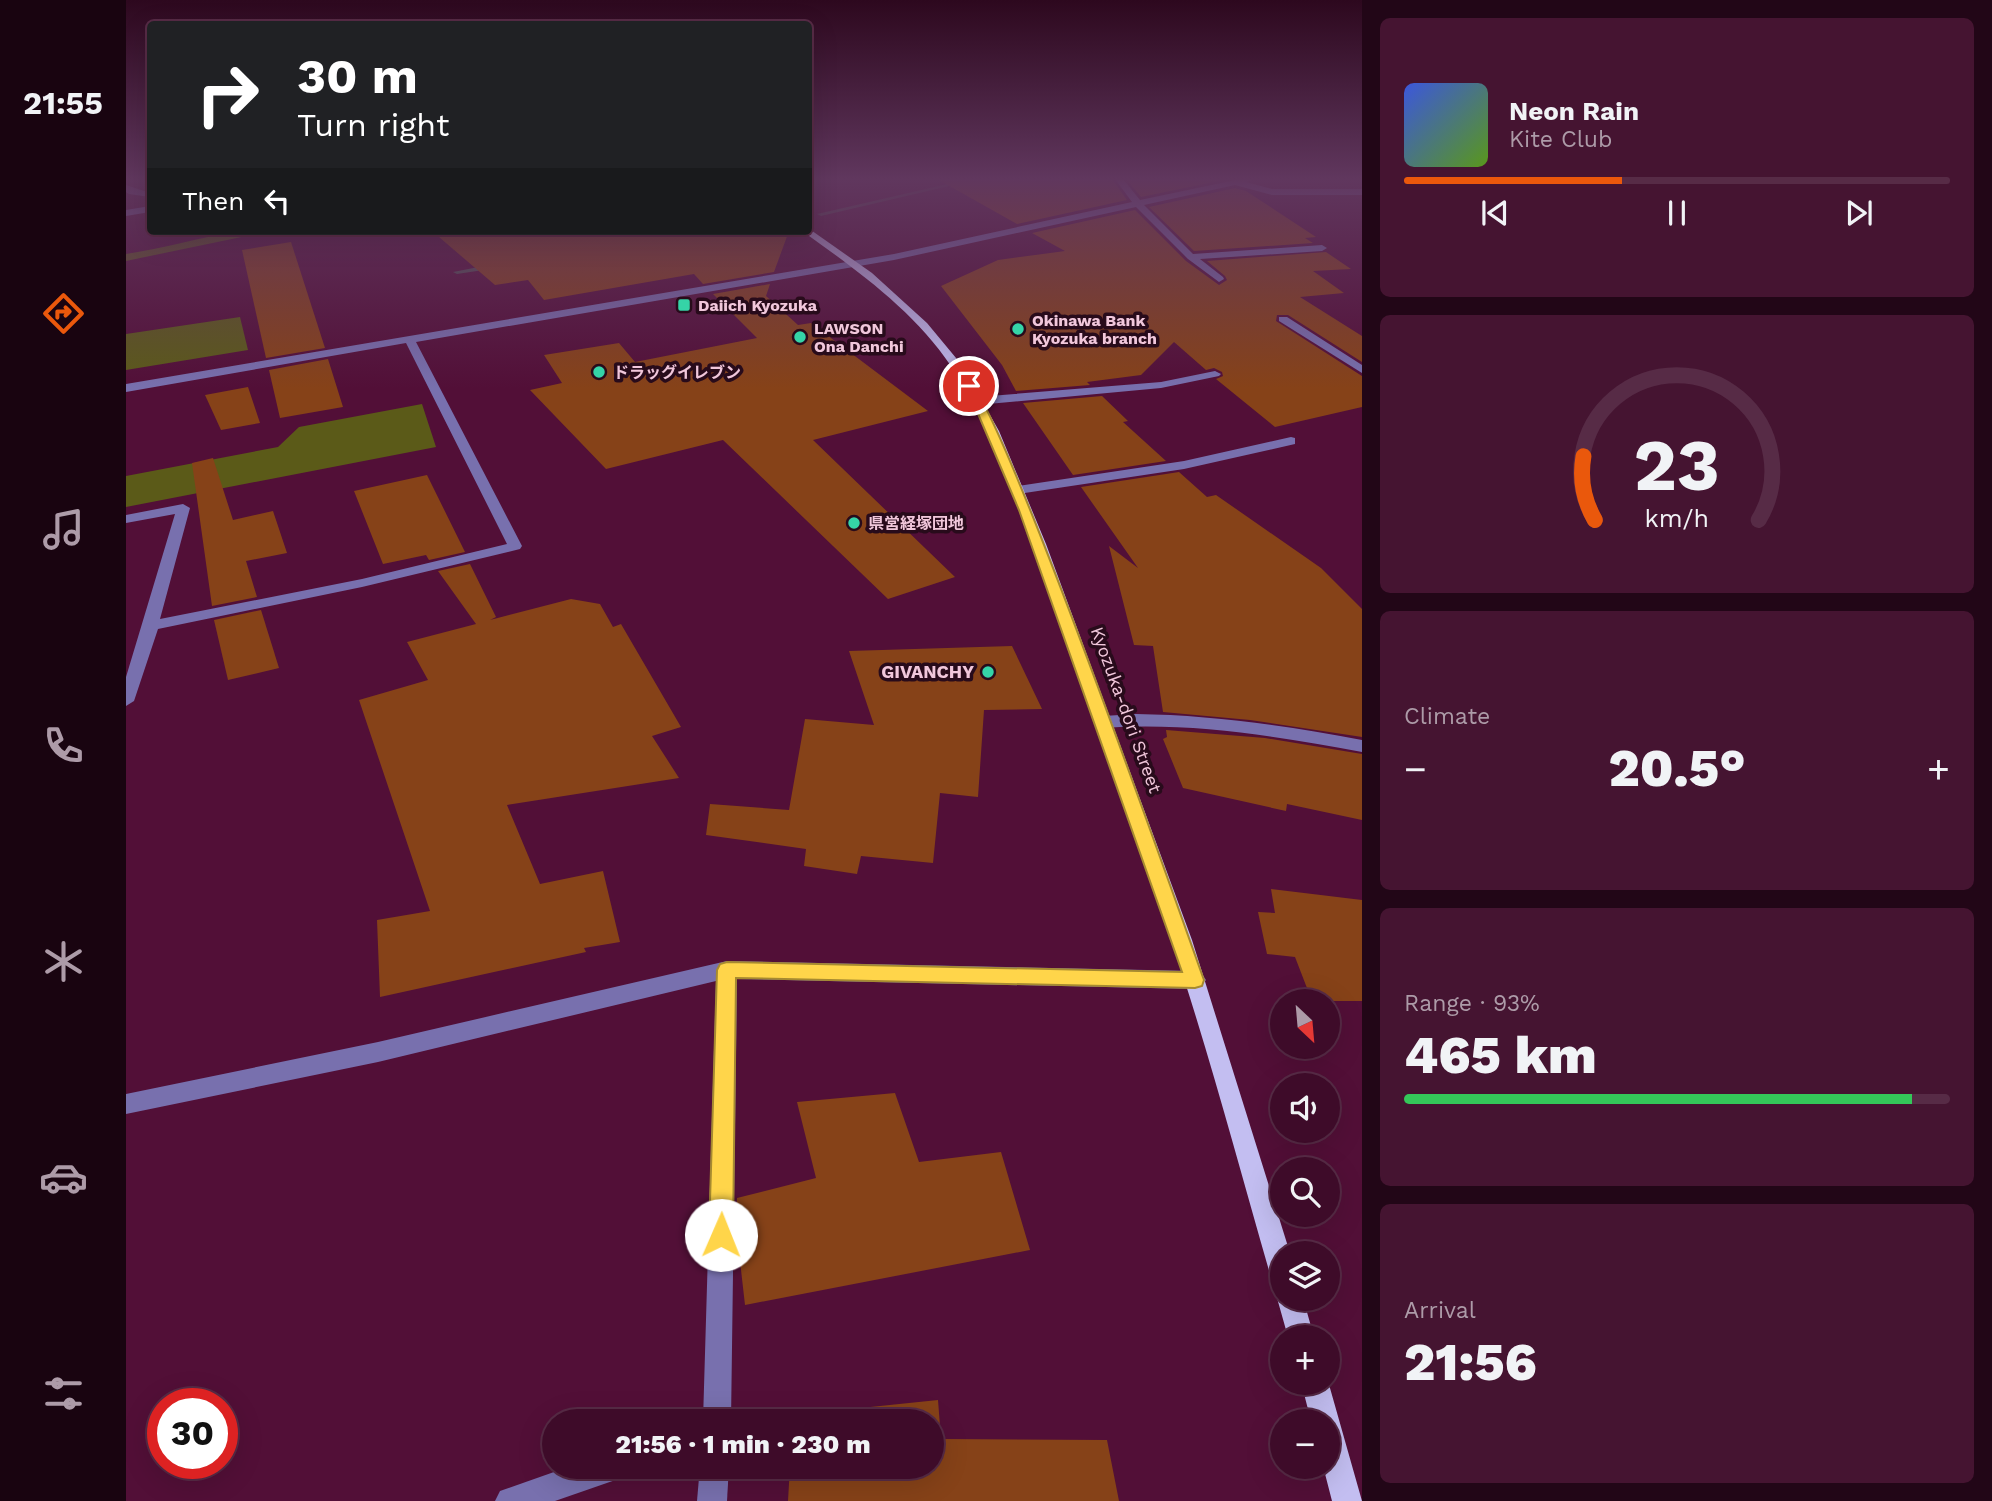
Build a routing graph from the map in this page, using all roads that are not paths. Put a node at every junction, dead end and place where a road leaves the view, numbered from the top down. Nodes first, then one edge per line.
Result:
1 (834, 249) edge
2 (926, 249) edge
3 (1183, 249) edge
4 (1307, 249) edge
5 (1191, 257) junction
6 (855, 264) junction
7 (1219, 279) dead end
8 (1283, 319) dead end
9 (410, 340) junction
10 (1361, 368) edge
11 (1215, 374) dead end
12 (126, 388) edge
13 (977, 401) junction
14 (1291, 441) dead end
15 (1018, 490) junction
16 (126, 519) edge
17 (151, 626) junction
18 (126, 701) edge
19 (1103, 722) junction
20 (1362, 746) edge
21 (727, 970) junction
22 (1195, 980) junction
23 (126, 1104) edge
24 (1273, 1241) edge
25 (717, 1409) edge
26 (1340, 1476) edge
27 (577, 1479) edge
28 (714, 1479) edge
29 (510, 1501) edge
30 (712, 1501) edge
31 (1347, 1501) edge

1 - 6 main road, Kyozuka-dori Street
2 - 6 street
3 - 5 street
4 - 5 street
5 - 7 street
6 - 9 street
6 - 13 main road, Kyozuka-dori Street
8 - 10 street
9 - 12 street
9 - 17 street
11 - 13 street
13 - 15 main road, Kyozuka-dori Street
14 - 15 street
15 - 19 main road, Kyozuka-dori Street
16 - 17 street
17 - 18 street
19 - 20 street
19 - 22 main road, Kyozuka-dori Street
21 - 22 street
21 - 23 street
21 - 25 street
22 - 24 main road, Kyozuka-dori Street
26 - 31 main road
27 - 29 street
28 - 30 street

